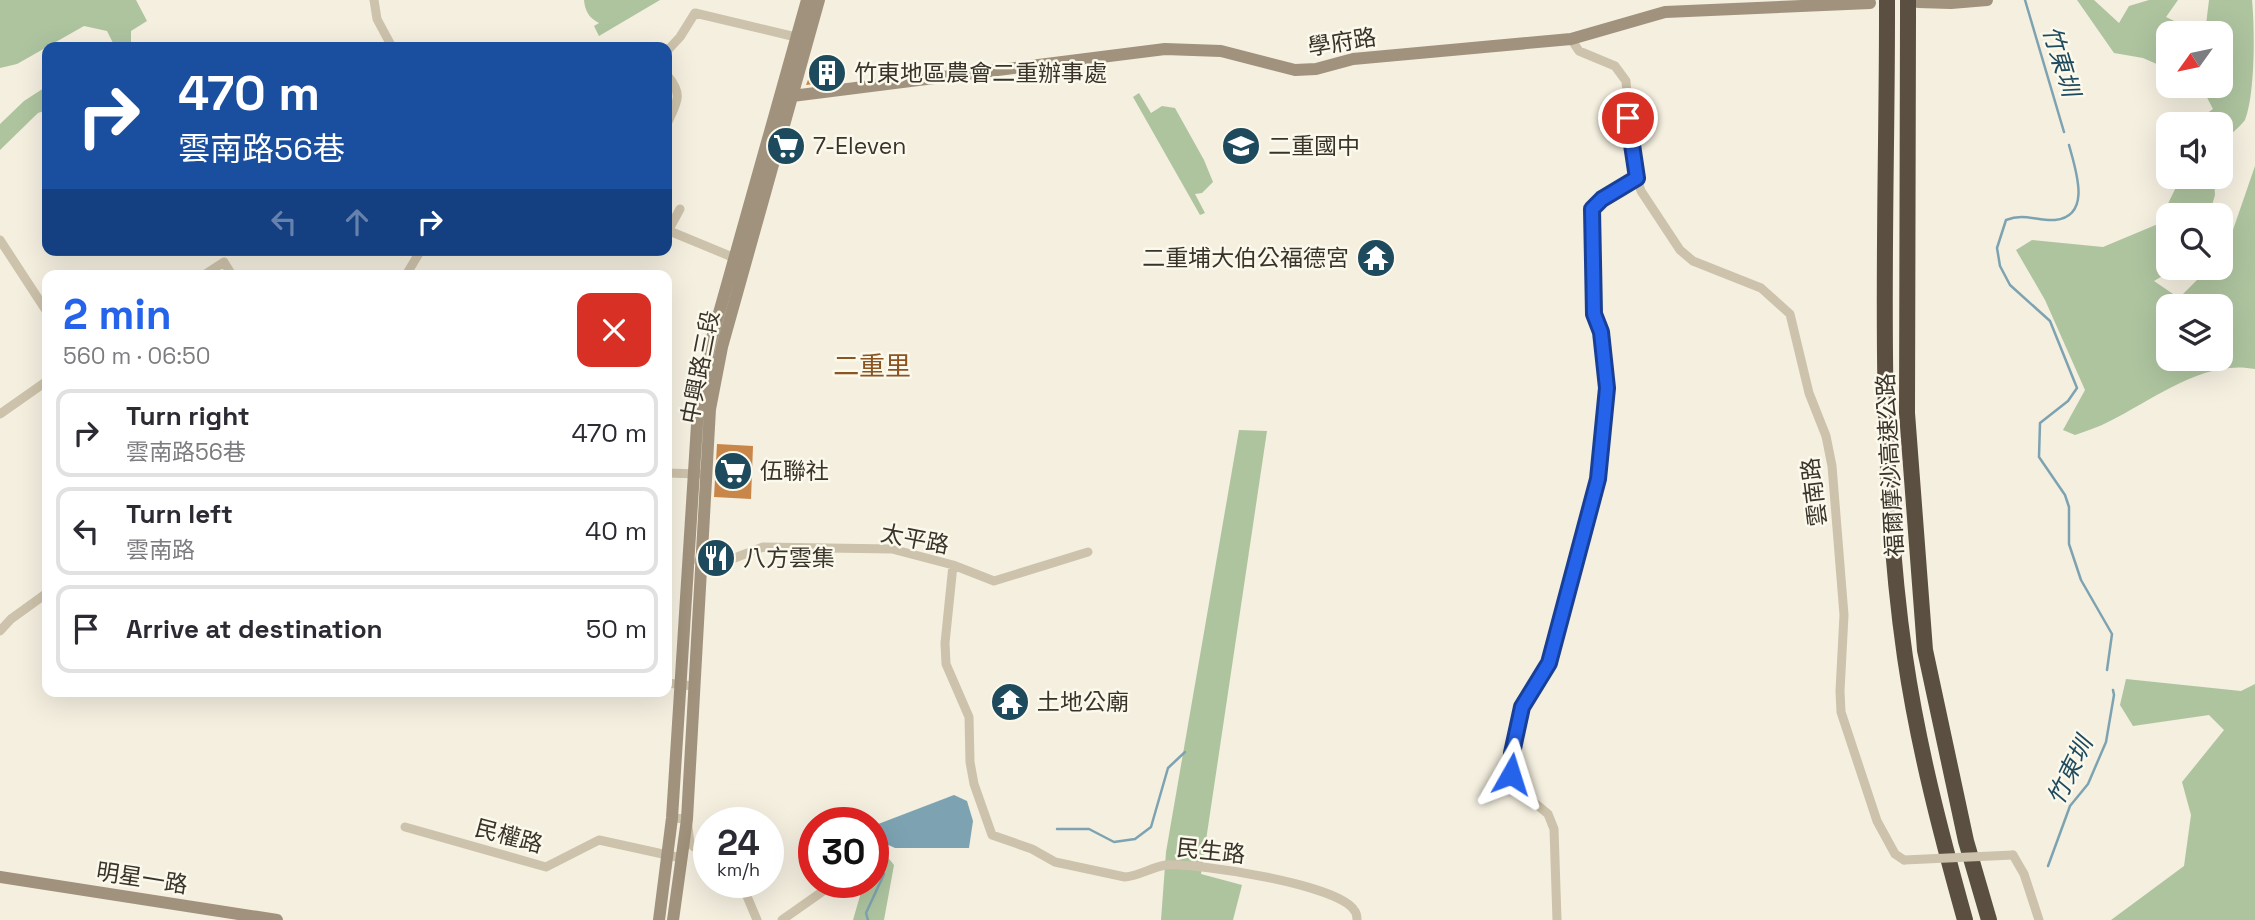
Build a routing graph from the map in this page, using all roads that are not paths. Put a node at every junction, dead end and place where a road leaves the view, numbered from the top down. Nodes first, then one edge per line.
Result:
1 (374, 0) edge
2 (807, 0) edge
3 (819, 0) edge
4 (1987, 0) edge
5 (1913, 1) edge
6 (1870, 3) dead end
7 (1887, 8) edge
8 (802, 39) junction
9 (1571, 39) junction
10 (389, 42) edge
11 (672, 46) edge
12 (672, 81) edge
13 (786, 95) junction
14 (672, 113) edge
15 (1637, 178) junction
16 (680, 209) dead end
17 (672, 223) edge
18 (672, 232) edge
19 (0, 240) edge
20 (740, 260) junction
21 (212, 270) edge
22 (229, 270) edge
23 (42, 305) edge
24 (42, 385) edge
25 (0, 414) edge
26 (672, 473) edge
27 (698, 474) junction
28 (1088, 552) dead end
29 (695, 561) junction
30 (953, 565) junction
31 (42, 597) edge
32 (0, 631) edge
33 (672, 684) edge
34 (687, 686) junction
35 (672, 818) junction
36 (687, 819) junction
37 (405, 827) dead end
38 (693, 846) edge
39 (668, 855) junction
40 (681, 858) junction
41 (0, 877) edge
42 (748, 898) edge
43 (813, 898) edge
44 (277, 920) edge
45 (659, 920) edge
46 (673, 920) edge
47 (757, 920) edge
48 (782, 920) edge
49 (1357, 920) edge
50 (1557, 920) edge
51 (1965, 920) edge
52 (1989, 920) edge
53 (2039, 920) edge

1 - 10 street
2 - 8 street, 中興路三段
3 - 8 street, 中興路三段
4 - 5 street
5 - 52 highway, 福爾摩沙高速公路, bridge
6 - 9 street, 學府路
7 - 51 highway, 福爾摩沙高速公路
8 - 11 street
8 - 13 street, 中興路三段
9 - 13 street, 學府路
9 - 15 street, 雲南路
12 - 14 street
13 - 20 street, 中興路三段
15 - 50 street
15 - 53 street, 雲南路, bridge
16 - 17 street
18 - 20 street
19 - 23 street
20 - 27 street, 中興路三段
21 - 22 street
24 - 25 street
26 - 27 street
27 - 29 street, 中興路三段
28 - 30 street, 太平路
29 - 30 street, 太平路
29 - 34 street, 中興路三段
30 - 49 street, 民生路
31 - 32 street
33 - 34 street
34 - 35 street, 中興路三段
34 - 36 street, 中興路三段
35 - 36 street
35 - 39 street, 中興路三段
36 - 38 street
36 - 40 street, 中興路三段
37 - 39 street, 民權路
39 - 40 street, 民權路
39 - 45 street, 中興路三段
40 - 46 street, 中興路三段
41 - 44 street, 明星一路
42 - 47 street
43 - 48 street

